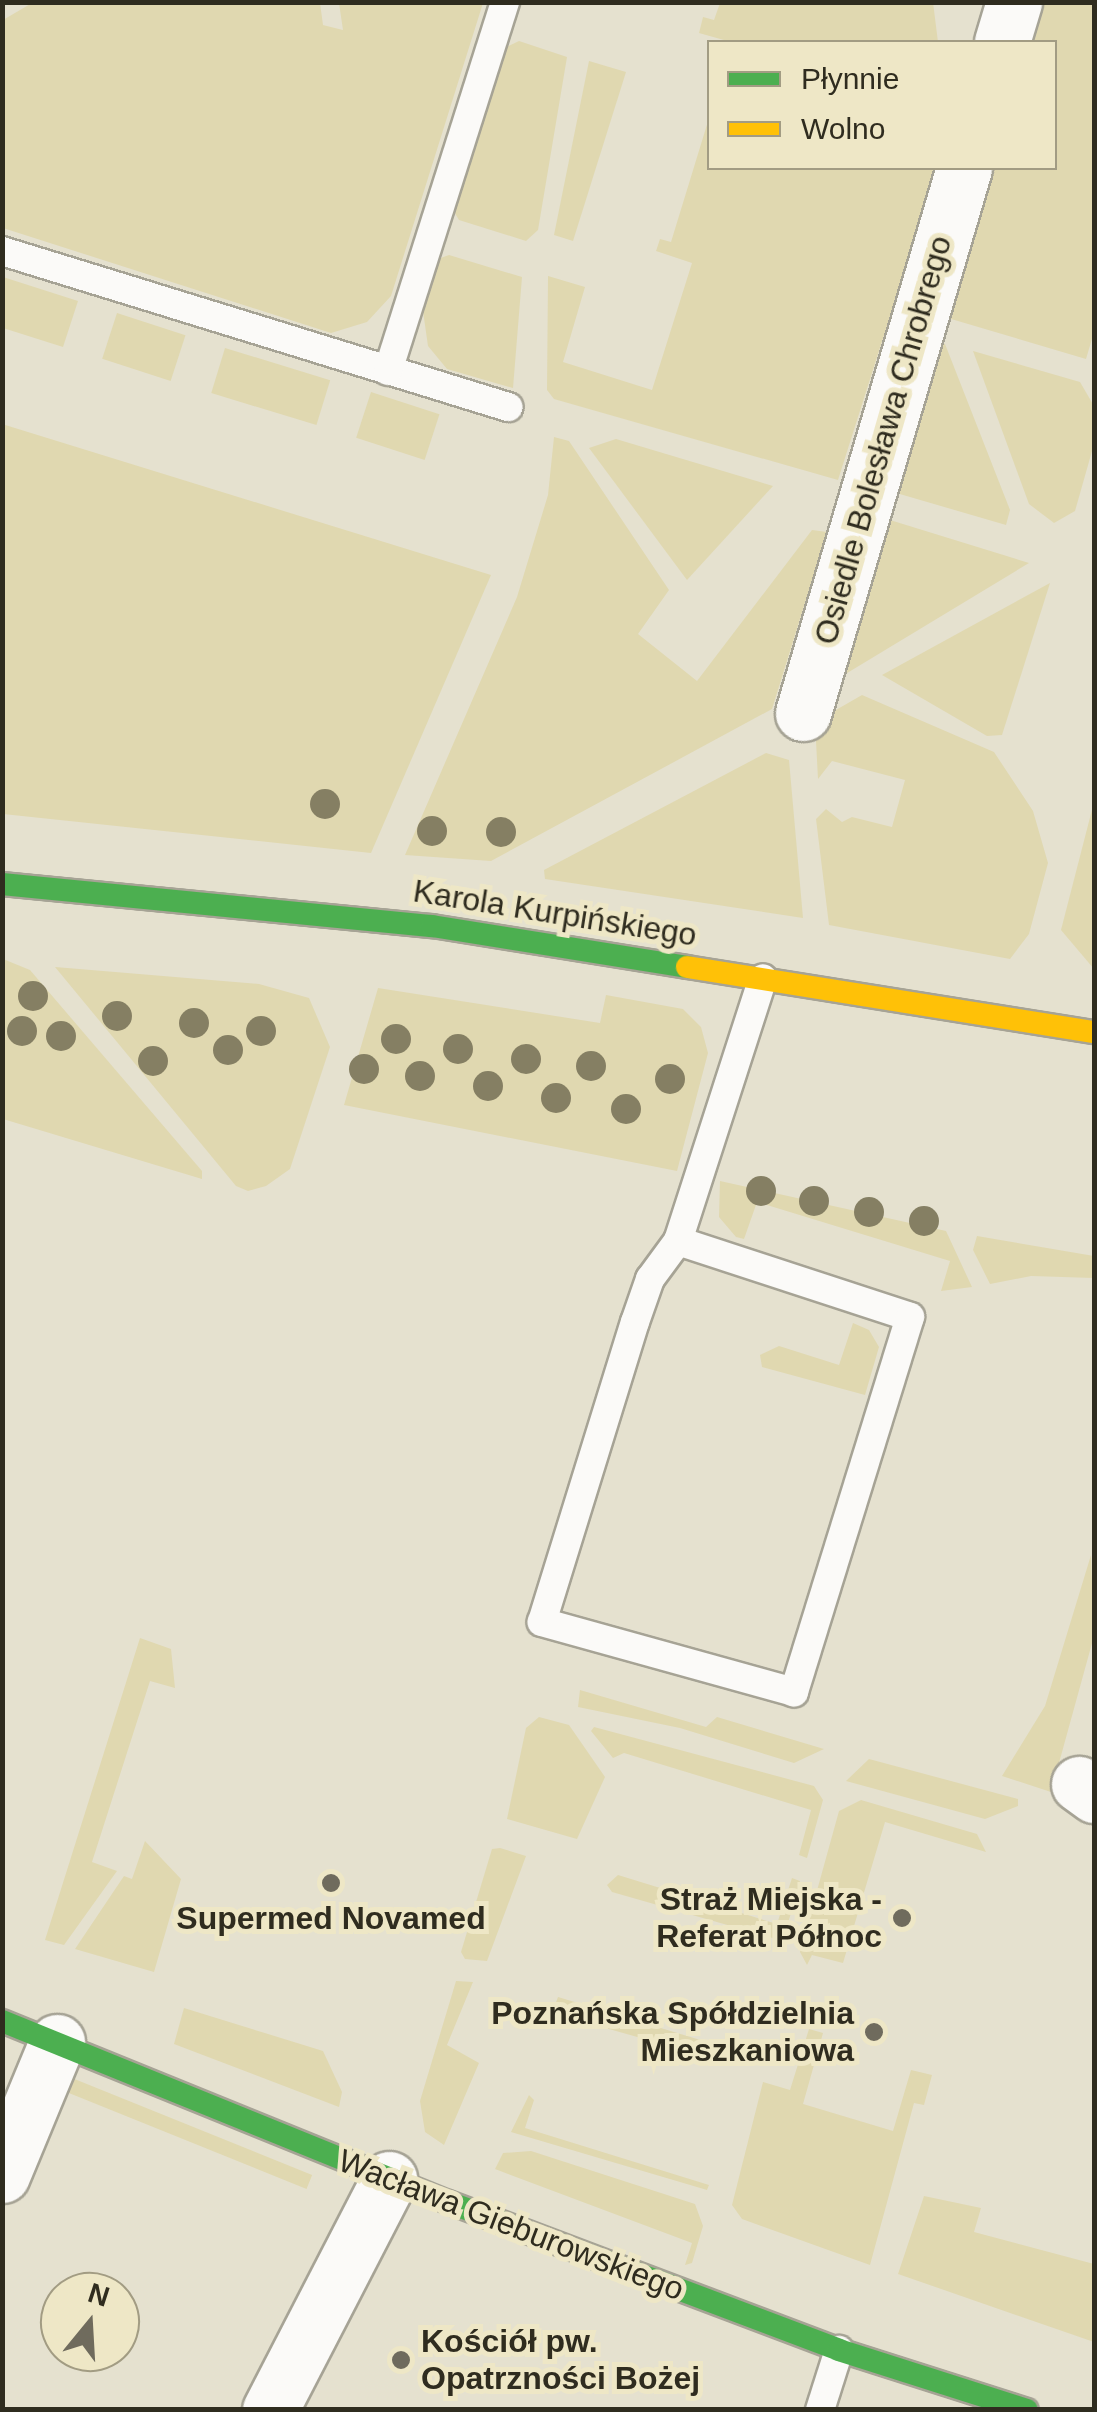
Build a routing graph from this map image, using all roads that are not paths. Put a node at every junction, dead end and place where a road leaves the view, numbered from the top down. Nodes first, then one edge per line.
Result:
1 (505, 2) edge
2 (1014, 2) edge
3 (1003, 40) edge
4 (963, 170) edge
5 (2, 250) edge
6 (388, 371) junction
7 (508, 407) dead end
8 (804, 713) dead end
9 (2, 884) edge
10 (763, 978) junction
11 (1094, 1032) edge
12 (678, 1241) junction
13 (2, 2021) edge
14 (57, 2042) junction
15 (2, 2175) edge
16 (390, 2179) junction
17 (839, 2350) junction
18 (270, 2410) edge
19 (820, 2410) edge
20 (1027, 2410) edge

1 - 6 lane
2 - 3 street
4 - 8 street, Osiedle Bolesława Chrobrego
5 - 6 lane
6 - 7 lane
9 - 10 street, Karola Kurpińskiego
10 - 11 street, Karola Kurpińskiego
10 - 12 lane
12 - 12 lane
13 - 14 street, Wacława Gieburowskiego
14 - 15 street
14 - 16 street, Wacława Gieburowskiego
16 - 17 street, Wacława Gieburowskiego
16 - 18 street
17 - 19 lane
17 - 20 street, Wacława Gieburowskiego

